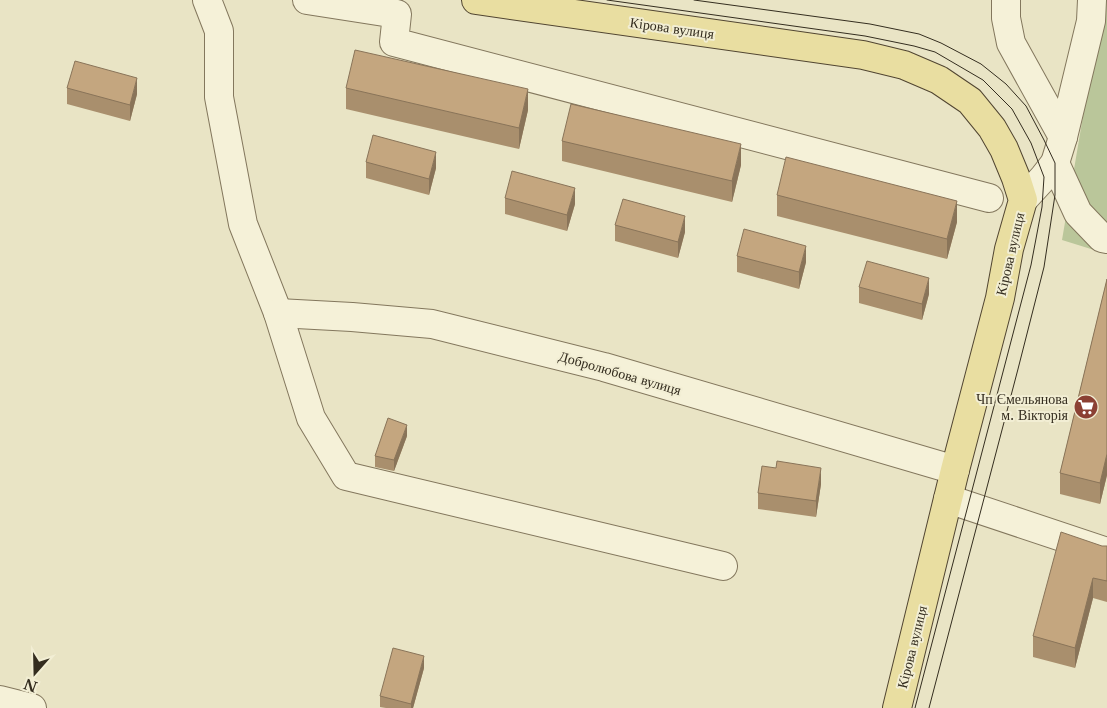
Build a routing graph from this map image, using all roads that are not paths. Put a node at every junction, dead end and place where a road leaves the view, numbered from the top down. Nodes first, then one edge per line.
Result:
1 (207, 0) edge
2 (307, 0) edge
3 (476, 0) edge
4 (1006, 0) edge
5 (1092, 0) edge
6 (1062, 137) junction
7 (1055, 163) junction
8 (989, 198) dead end
9 (1023, 200) junction
10 (1107, 240) edge
11 (278, 314) junction
12 (956, 470) junction
13 (948, 499) junction
14 (1107, 552) edge
15 (723, 566) dead end
16 (0, 700) edge
17 (32, 708) edge
18 (898, 708) edge

1 - 11 street
2 - 8 street
3 - 9 main road, Кірова вулиця
4 - 6 street
5 - 6 street
6 - 7 street
7 - 9 street
7 - 10 street
9 - 12 main road, Кірова вулиця
11 - 12 street, Добролюбова вулиця
11 - 15 street
12 - 13 main road, Кірова вулиця
13 - 14 street
13 - 18 main road, Кірова вулиця
16 - 17 street

